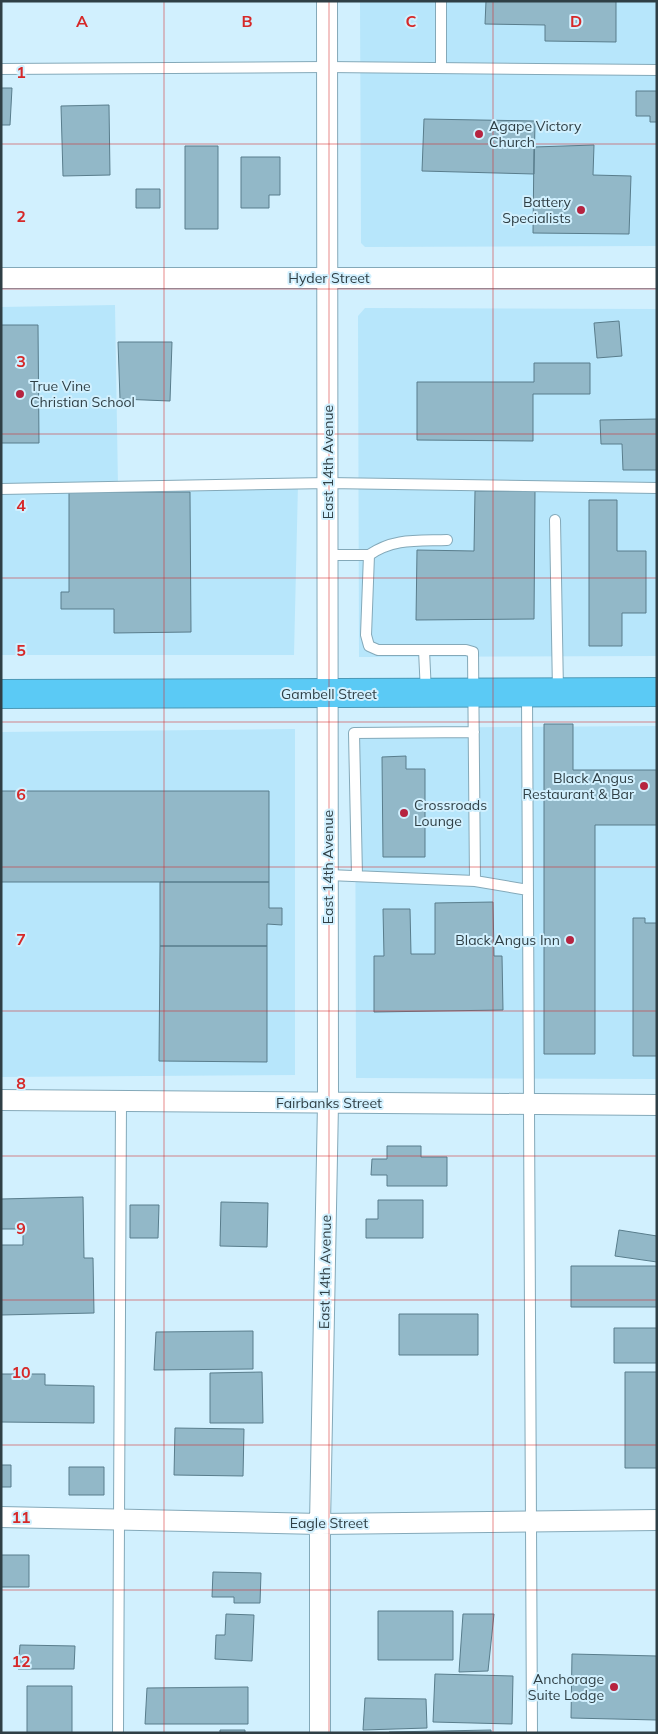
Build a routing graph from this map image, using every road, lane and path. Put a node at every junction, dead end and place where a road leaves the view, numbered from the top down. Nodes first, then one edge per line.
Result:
1 (327, 1) edge
2 (442, 1) edge
3 (327, 67) junction
4 (1, 68) edge
5 (441, 68) junction
6 (657, 70) edge
7 (1, 278) edge
8 (328, 278) junction
9 (657, 278) edge
10 (328, 483) junction
11 (1, 488) edge
12 (657, 488) edge
13 (555, 520) dead end
14 (447, 540) dead end
15 (328, 555) junction
16 (368, 555) junction
17 (424, 650) junction
18 (657, 692) edge
19 (474, 693) junction
20 (527, 693) junction
21 (558, 693) junction
22 (1, 694) edge
23 (329, 694) junction
24 (426, 694) junction
25 (474, 732) junction
26 (328, 875) junction
27 (357, 876) junction
28 (475, 881) junction
29 (528, 890) junction
30 (1, 1100) edge
31 (121, 1101) junction
32 (328, 1103) junction
33 (530, 1104) junction
34 (657, 1105) edge
35 (1, 1517) edge
36 (119, 1519) junction
37 (657, 1520) edge
38 (531, 1522) junction
39 (320, 1524) junction
40 (118, 1733) edge
41 (320, 1733) edge
42 (532, 1733) edge

1 - 3 street, East 14th Avenue
2 - 5 lane
3 - 4 lane
3 - 5 lane
3 - 8 street, East 14th Avenue
5 - 6 lane
7 - 8 street, Hyder Street
8 - 9 street, Hyder Street
8 - 10 street, East 14th Avenue
10 - 11 lane
10 - 12 lane
10 - 15 street, East 14th Avenue
13 - 21 lane
14 - 16 lane
15 - 16 lane
15 - 23 street, East 14th Avenue
16 - 17 lane
17 - 19 lane
17 - 24 lane
18 - 21 highway, Gambell Street
19 - 20 highway, Gambell Street
19 - 24 highway, Gambell Street
19 - 25 lane
20 - 21 highway, Gambell Street
20 - 29 lane
22 - 23 highway, Gambell Street
23 - 24 highway, Gambell Street
23 - 26 street, East 14th Avenue
25 - 27 lane
25 - 28 lane
26 - 27 lane
26 - 32 street, East 14th Avenue
27 - 28 lane
28 - 29 lane
29 - 33 lane
30 - 31 street, Fairbanks Street
31 - 32 street, Fairbanks Street
31 - 36 lane
32 - 33 street, Fairbanks Street
32 - 39 street, East 14th Avenue
33 - 34 street, Fairbanks Street
33 - 38 lane
35 - 36 street, Eagle Street
36 - 39 street, Eagle Street
36 - 40 lane
37 - 38 street, Eagle Street
38 - 39 street, Eagle Street
38 - 42 lane
39 - 41 street, East 14th Avenue

